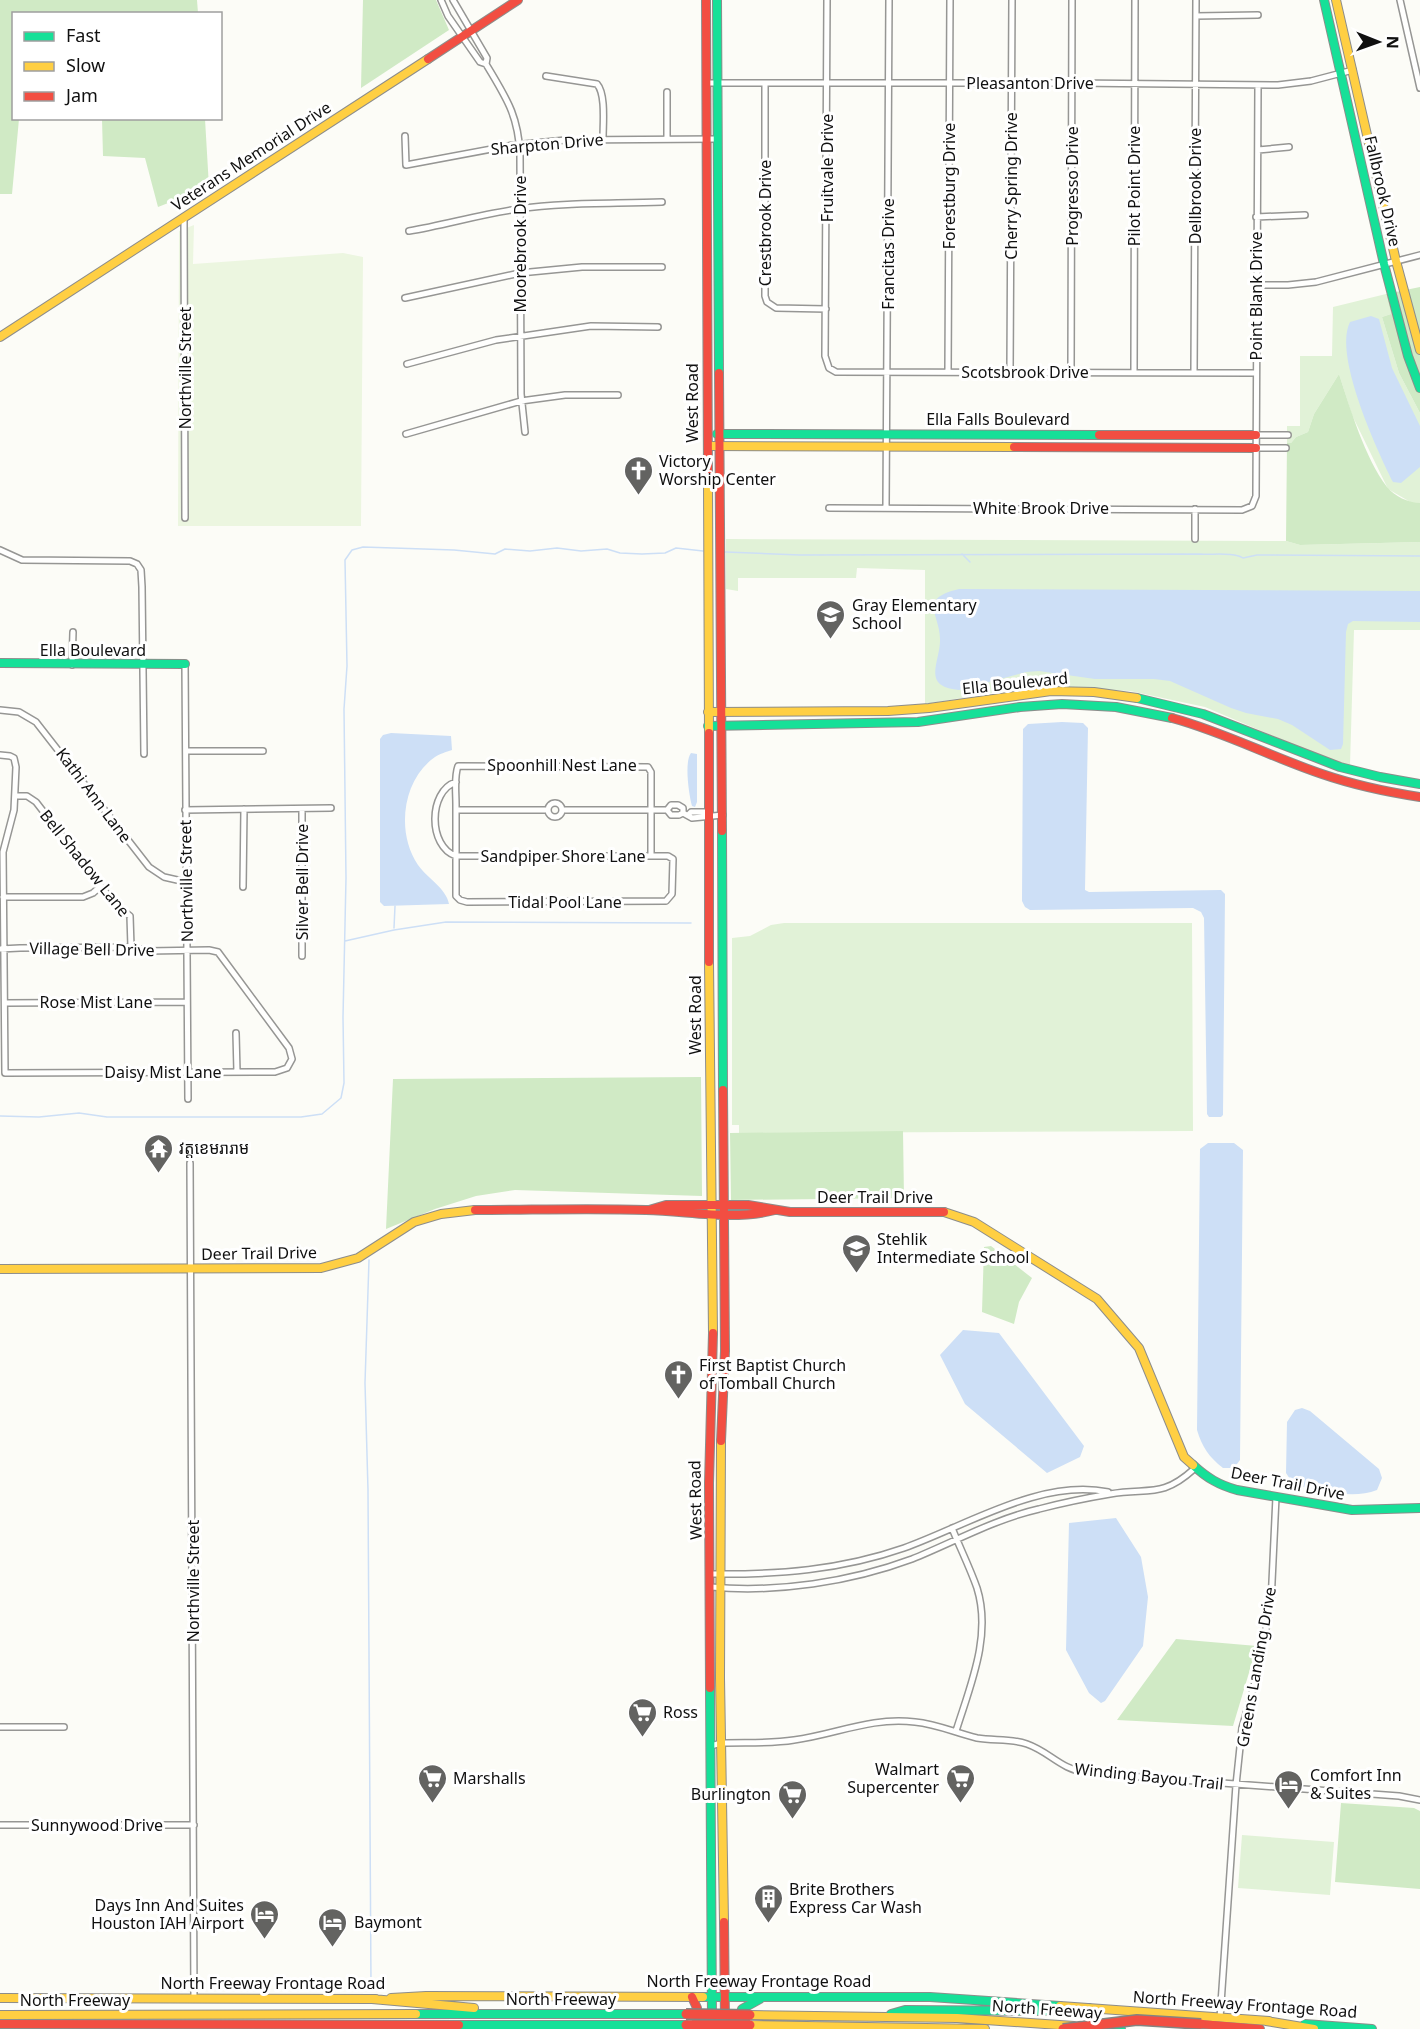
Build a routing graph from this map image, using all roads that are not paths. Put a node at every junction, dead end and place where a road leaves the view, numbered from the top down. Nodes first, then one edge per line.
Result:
1 (441, 0) edge
2 (453, 0) edge
3 (518, 0) edge
4 (827, 0) edge
5 (889, 0) edge
6 (950, 0) edge
7 (1012, 0) edge
8 (1072, 0) edge
9 (1135, 0) edge
10 (1196, 0) edge
11 (1324, 0) edge
12 (1336, 0) edge
13 (1400, 0) edge
14 (706, 1) edge
15 (717, 1) edge
16 (1258, 15) dead end
17 (1196, 16) junction
18 (466, 33) junction
19 (1353, 70) junction
20 (1341, 73) junction
21 (546, 75) dead end
22 (1072, 82) junction
23 (706, 83) junction
24 (718, 83) junction
25 (826, 83) junction
26 (889, 83) junction
27 (950, 83) junction
28 (1011, 83) junction
29 (765, 84) junction
30 (1135, 84) junction
31 (1196, 85) junction
32 (1258, 85) junction
33 (1420, 88) edge
34 (667, 92) dead end
35 (405, 136) dead end
36 (603, 138) junction
37 (667, 138) junction
38 (705, 138) junction
39 (718, 139) junction
40 (520, 144) junction
41 (1290, 147) dead end
42 (1257, 150) junction
43 (1378, 177) junction
44 (1365, 180) junction
45 (662, 202) dead end
46 (520, 209) junction
47 (1305, 215) dead end
48 (1257, 217) junction
49 (184, 218) junction
50 (409, 231) dead end
51 (706, 251) junction
52 (719, 251) junction
53 (1420, 255) edge
54 (1396, 261) junction
55 (1384, 264) junction
56 (662, 267) dead end
57 (520, 273) junction
58 (1257, 285) junction
59 (405, 298) dead end
60 (826, 309) junction
61 (658, 327) dead end
62 (825, 335) joint
63 (707, 336) junction
64 (720, 336) junction
65 (0, 337) edge
66 (520, 337) junction
67 (1420, 350) edge
68 (407, 364) dead end
69 (1010, 371) junction
70 (887, 372) junction
71 (948, 372) junction
72 (1071, 372) junction
73 (1134, 372) junction
74 (1194, 372) junction
75 (1256, 373) junction
76 (1419, 384) edge
77 (618, 395) dead end
78 (521, 401) junction
79 (525, 432) dead end
80 (405, 434) dead end
81 (708, 434) junction
82 (720, 434) junction
83 (888, 434) junction
84 (1024, 434) junction
85 (1132, 434) junction
86 (1256, 435) junction
87 (1288, 435) dead end
88 (708, 446) junction
89 (720, 446) junction
90 (888, 447) junction
91 (1024, 447) junction
92 (1132, 447) junction
93 (1256, 448) junction
94 (1286, 448) dead end
95 (1252, 506) joint
96 (829, 508) dead end
97 (886, 508) junction
98 (1195, 509) junction
99 (185, 518) dead end
100 (1195, 539) dead end
101 (0, 550) edge
102 (73, 632) dead end
103 (0, 663) edge
104 (185, 664) joint
105 (72, 665) junction
106 (143, 665) junction
107 (1121, 695) junction
108 (1120, 708) junction
109 (0, 710) edge
110 (916, 710) junction
111 (708, 712) junction
112 (722, 712) junction
113 (828, 712) junction
114 (919, 722) junction
115 (828, 724) junction
116 (708, 726) junction
117 (721, 726) junction
118 (186, 751) junction
119 (263, 751) dead end
120 (144, 754) dead end
121 (0, 755) edge
122 (1340, 767) junction
123 (1336, 779) junction
124 (456, 783) junction
125 (1420, 784) edge
126 (16, 796) junction
127 (1420, 797) edge
128 (331, 808) dead end
129 (244, 809) junction
130 (302, 809) junction
131 (185, 810) junction
132 (456, 810) junction
133 (547, 810) junction
134 (562, 810) junction
135 (651, 810) junction
136 (709, 815) junction
137 (723, 815) junction
138 (456, 856) junction
139 (651, 856) junction
140 (186, 882) junction
141 (101, 886) junction
142 (243, 887) dead end
143 (721, 896) junction
144 (3, 897) junction
145 (710, 897) junction
146 (670, 899) joint
147 (131, 947) junction
148 (2, 949) edge
149 (187, 950) junction
150 (302, 956) dead end
151 (710, 970) junction
152 (722, 970) junction
153 (187, 1002) junction
154 (5, 1003) junction
155 (236, 1033) dead end
156 (283, 1040) joint
157 (188, 1072) junction
158 (237, 1072) junction
159 (188, 1099) dead end
160 (723, 1128) junction
161 (710, 1129) junction
162 (190, 1164) dead end
163 (712, 1210) junction
164 (723, 1210) junction
165 (0, 1269) edge
166 (190, 1269) junction
167 (719, 1304) junction
168 (717, 1393) junction
169 (1194, 1469) junction
170 (720, 1482) junction
171 (709, 1483) junction
172 (1113, 1493) junction
173 (1276, 1497) junction
174 (1420, 1508) edge
175 (952, 1528) junction
176 (957, 1540) junction
177 (905, 1547) junction
178 (910, 1559) junction
179 (716, 1574) junction
180 (716, 1587) junction
181 (0, 1727) edge
182 (64, 1727) dead end
183 (956, 1731) junction
184 (721, 1743) junction
185 (711, 1746) junction
186 (1236, 1785) junction
187 (1420, 1800) edge
188 (717, 1821) junction
189 (0, 1825) edge
190 (194, 1825) junction
191 (722, 1888) junction
192 (711, 1889) junction
193 (692, 1997) junction
194 (712, 1997) junction
195 (725, 1997) junction
196 (764, 1997) junction
197 (0, 1998) edge
198 (194, 1999) junction
199 (372, 1999) junction
200 (1089, 2008) junction
201 (561, 2014) junction
202 (0, 2015) edge
203 (884, 2016) junction
204 (1220, 2018) junction
205 (750, 2020) junction
206 (0, 2024) edge
207 (1263, 2025) edge
208 (968, 2028) edge
209 (697, 2029) edge
210 (712, 2029) edge
211 (725, 2029) edge
212 (739, 2029) edge
213 (985, 2029) edge
214 (1063, 2029) edge
215 (1121, 2029) edge
216 (1314, 2029) edge
217 (1372, 2029) edge

1 - 18 street
2 - 18 street
3 - 18 main road, Veterans Memorial Drive
4 - 25 street, Fruitvale Drive
5 - 26 street, Francitas Drive
6 - 27 street, Forestburg Drive
7 - 28 street, Cherry Spring Drive
8 - 22 street, Progresso Drive
9 - 30 street, Pilot Point Drive
10 - 17 street, Dellbrook Drive
11 - 20 main road, Fallbrook Drive
12 - 19 main road, Fallbrook Drive
13 - 33 street
14 - 15 main road
14 - 23 main road, West Road
15 - 24 main road, West Road
16 - 17 street
17 - 31 street, Dellbrook Drive
18 - 40 street, Moorebrook Drive
18 - 49 main road, Veterans Memorial Drive
19 - 20 street, Pleasanton Drive
19 - 43 main road, Fallbrook Drive
20 - 32 street, Pleasanton Drive
20 - 44 main road, Fallbrook Drive
21 - 36 street
22 - 28 street, Pleasanton Drive
22 - 30 street, Pleasanton Drive
22 - 72 street, Progresso Drive
23 - 24 street, Pleasanton Drive
23 - 38 main road, West Road
24 - 29 street, Pleasanton Drive
24 - 39 main road, West Road
25 - 26 street, Pleasanton Drive
25 - 29 street, Pleasanton Drive
25 - 60 street, Fruitvale Drive
26 - 27 street, Pleasanton Drive
26 - 70 street, Francitas Drive
27 - 28 street, Pleasanton Drive
27 - 71 street, Forestburg Drive
28 - 69 street, Cherry Spring Drive
29 - 60 street, Crestbrook Drive
30 - 31 street, Pleasanton Drive
30 - 73 street, Pilot Point Drive
31 - 32 street, Pleasanton Drive
31 - 74 street, Dellbrook Drive
32 - 42 street, Point Blank Drive
34 - 37 street
35 - 40 street, Sharpton Drive
36 - 37 street, Sharpton Drive
36 - 40 street, Sharpton Drive
37 - 38 street, Sharpton Drive
38 - 39 street, Sharpton Drive
38 - 51 main road, West Road
39 - 52 main road, West Road
40 - 46 street, Moorebrook Drive
41 - 42 street
42 - 48 street, Point Blank Drive
43 - 44 main road
43 - 54 main road, Fallbrook Drive
44 - 55 main road, Fallbrook Drive
45 - 46 street
46 - 50 street
46 - 57 street, Moorebrook Drive
47 - 48 street
48 - 58 street, Point Blank Drive
49 - 65 main road, Veterans Memorial Drive
49 - 99 street, Northville Street
51 - 52 main road
51 - 63 main road, West Road
52 - 64 main road, West Road
53 - 54 street
54 - 55 street
54 - 67 main road, Fallbrook Drive
55 - 58 street
55 - 76 main road, Fallbrook Drive
56 - 57 street
57 - 59 street
57 - 66 street, Moorebrook Drive
58 - 75 street, Point Blank Drive
60 - 62 street, Fruitvale Drive
61 - 66 street
62 - 70 street, Scotsbrook Drive
63 - 64 main road
63 - 81 main road, West Road
64 - 82 main road, West Road
66 - 68 street
66 - 78 street, Moorebrook Drive
69 - 71 street, Scotsbrook Drive
69 - 72 street, Scotsbrook Drive
70 - 71 street, Scotsbrook Drive
70 - 83 street, Francitas Drive
72 - 73 street, Scotsbrook Drive
73 - 74 street, Scotsbrook Drive
74 - 75 street, Scotsbrook Drive
75 - 86 street, Point Blank Drive
77 - 78 street
78 - 79 street, Moorebrook Drive
78 - 80 street
81 - 82 main road, Ella Falls Boulevard
81 - 88 main road, West Road
82 - 83 main road, Ella Falls Boulevard
82 - 89 main road, West Road
83 - 84 main road, Ella Falls Boulevard
83 - 90 street, Francitas Drive
84 - 85 main road, Ella Falls Boulevard
84 - 91 main road
85 - 86 main road, Ella Falls Boulevard
85 - 92 main road
86 - 87 street, Ella Falls Boulevard
86 - 93 street, Point Blank Drive
88 - 89 main road, Ella Falls Boulevard
88 - 111 main road, West Road
89 - 90 main road, Ella Falls Boulevard
89 - 112 main road, West Road
90 - 91 main road, Ella Falls Boulevard
90 - 97 street, Francitas Drive
91 - 92 main road, Ella Falls Boulevard
92 - 93 main road, Ella Falls Boulevard
93 - 94 street, Ella Falls Boulevard
93 - 95 street, Point Blank Drive
95 - 98 street, White Brook Drive
96 - 97 street, White Brook Drive
97 - 98 street, White Brook Drive
98 - 100 street
101 - 106 street
102 - 105 street
103 - 105 main road, Ella Boulevard
104 - 106 main road, Ella Boulevard
104 - 118 street, Northville Street
105 - 106 main road, Ella Boulevard
106 - 120 street
107 - 108 main road
107 - 110 main road, Ella Boulevard
107 - 122 main road, Ella Boulevard
108 - 114 main road, Ella Boulevard
108 - 123 main road, Ella Boulevard
109 - 140 street, Kathi Ann Lane
110 - 113 main road, Ella Boulevard
110 - 114 main road
111 - 112 main road, Ella Boulevard
111 - 116 main road, West Road
112 - 113 main road, Ella Boulevard
112 - 117 main road, West Road
113 - 115 main road
114 - 115 main road, Ella Boulevard
115 - 117 main road, Ella Boulevard
116 - 117 main road, Ella Boulevard
116 - 136 main road, West Road
117 - 137 main road, West Road
118 - 119 street
118 - 131 street, Northville Street
121 - 126 street
122 - 123 main road
122 - 125 main road, Ella Boulevard
123 - 127 main road, Ella Boulevard
124 - 132 street
124 - 135 street, Spoonhill Nest Lane
124 - 138 street
126 - 141 street, Bell Shadow Lane
126 - 144 street
128 - 130 street
129 - 130 street
129 - 131 street
129 - 142 street
130 - 150 street, Silver Bell Drive
131 - 140 street, Northville Street
132 - 133 street
132 - 138 street
133 - 134 street
133 - 134 street
134 - 135 street
135 - 136 street
135 - 139 street, Spoonhill Nest Lane
136 - 137 street
136 - 145 main road, West Road
137 - 143 main road, West Road
138 - 139 street, Sandpiper Shore Lane
138 - 146 street, Tidal Pool Lane
139 - 146 street, Sandpiper Shore Lane
140 - 149 street, Northville Street
141 - 144 street
141 - 147 street, Bell Shadow Lane
143 - 145 main road
143 - 152 main road, West Road
144 - 148 street
145 - 151 main road, West Road
147 - 148 street, Village Bell Drive
147 - 149 street, Village Bell Drive
148 - 154 street
149 - 153 street, Northville Street
149 - 156 street, Village Bell Drive
151 - 152 main road
151 - 161 main road, West Road
152 - 160 main road, West Road
153 - 154 street, Rose Mist Lane
153 - 157 street, Northville Street
154 - 157 street, Daisy Mist Lane
155 - 158 street
156 - 158 street, Daisy Mist Lane
157 - 158 street, Daisy Mist Lane
157 - 159 street, Northville Street
160 - 161 main road
160 - 164 main road, West Road
161 - 163 main road, West Road
162 - 166 street, Northville Street
163 - 164 main road, Deer Trail Drive
163 - 166 main road, Deer Trail Drive
163 - 167 main road, West Road
164 - 167 main road, West Road
164 - 169 main road, Deer Trail Drive
165 - 166 main road, Deer Trail Drive
166 - 190 street, Northville Street
167 - 168 main road, West Road
168 - 170 main road, West Road
168 - 171 main road, West Road
169 - 172 street
169 - 173 main road, Deer Trail Drive
170 - 171 main road
170 - 179 main road, West Road
171 - 179 main road, West Road
172 - 175 street
172 - 176 street
173 - 174 main road, Deer Trail Drive
173 - 186 street, Greens Landing Drive
175 - 176 street
175 - 177 street
176 - 178 street
176 - 183 street
177 - 178 street
177 - 179 street
178 - 180 street
179 - 180 main road, West Road
180 - 184 main road, West Road
180 - 185 main road, West Road
181 - 182 street
183 - 184 street, Winding Bayou Trail
183 - 186 street, Winding Bayou Trail
184 - 185 street, Winding Bayou Trail
184 - 188 main road, West Road
185 - 188 main road, West Road
186 - 187 street, Winding Bayou Trail
186 - 204 street, Greens Landing Drive
188 - 191 main road, West Road
188 - 192 main road, West Road
189 - 190 street, Sunnywood Drive
190 - 198 street, Northville Street
191 - 192 main road
191 - 195 main road, West Road
192 - 194 main road, West Road
193 - 194 main road, North Freeway Frontage Road
193 - 199 main road, North Freeway Frontage Road
193 - 209 main road
194 - 195 main road, North Freeway Frontage Road
194 - 210 main road, West Road
195 - 196 main road, North Freeway Frontage Road
195 - 211 main road, West Road
196 - 200 main road, North Freeway Frontage Road
196 - 212 main road
197 - 198 main road, North Freeway Frontage Road
198 - 199 main road, North Freeway Frontage Road
199 - 201 main road
200 - 203 main road
200 - 204 main road, North Freeway Frontage Road
201 - 202 main road, North Freeway
201 - 205 main road, North Freeway, bridge
203 - 205 main road, North Freeway
203 - 215 main road, North Freeway
204 - 207 main road, North Freeway Frontage Road
205 - 206 main road, North Freeway, bridge
205 - 208 main road, North Freeway
207 - 214 main road, bridge
207 - 216 main road
207 - 217 main road, North Freeway Frontage Road
208 - 213 main road, North Freeway

